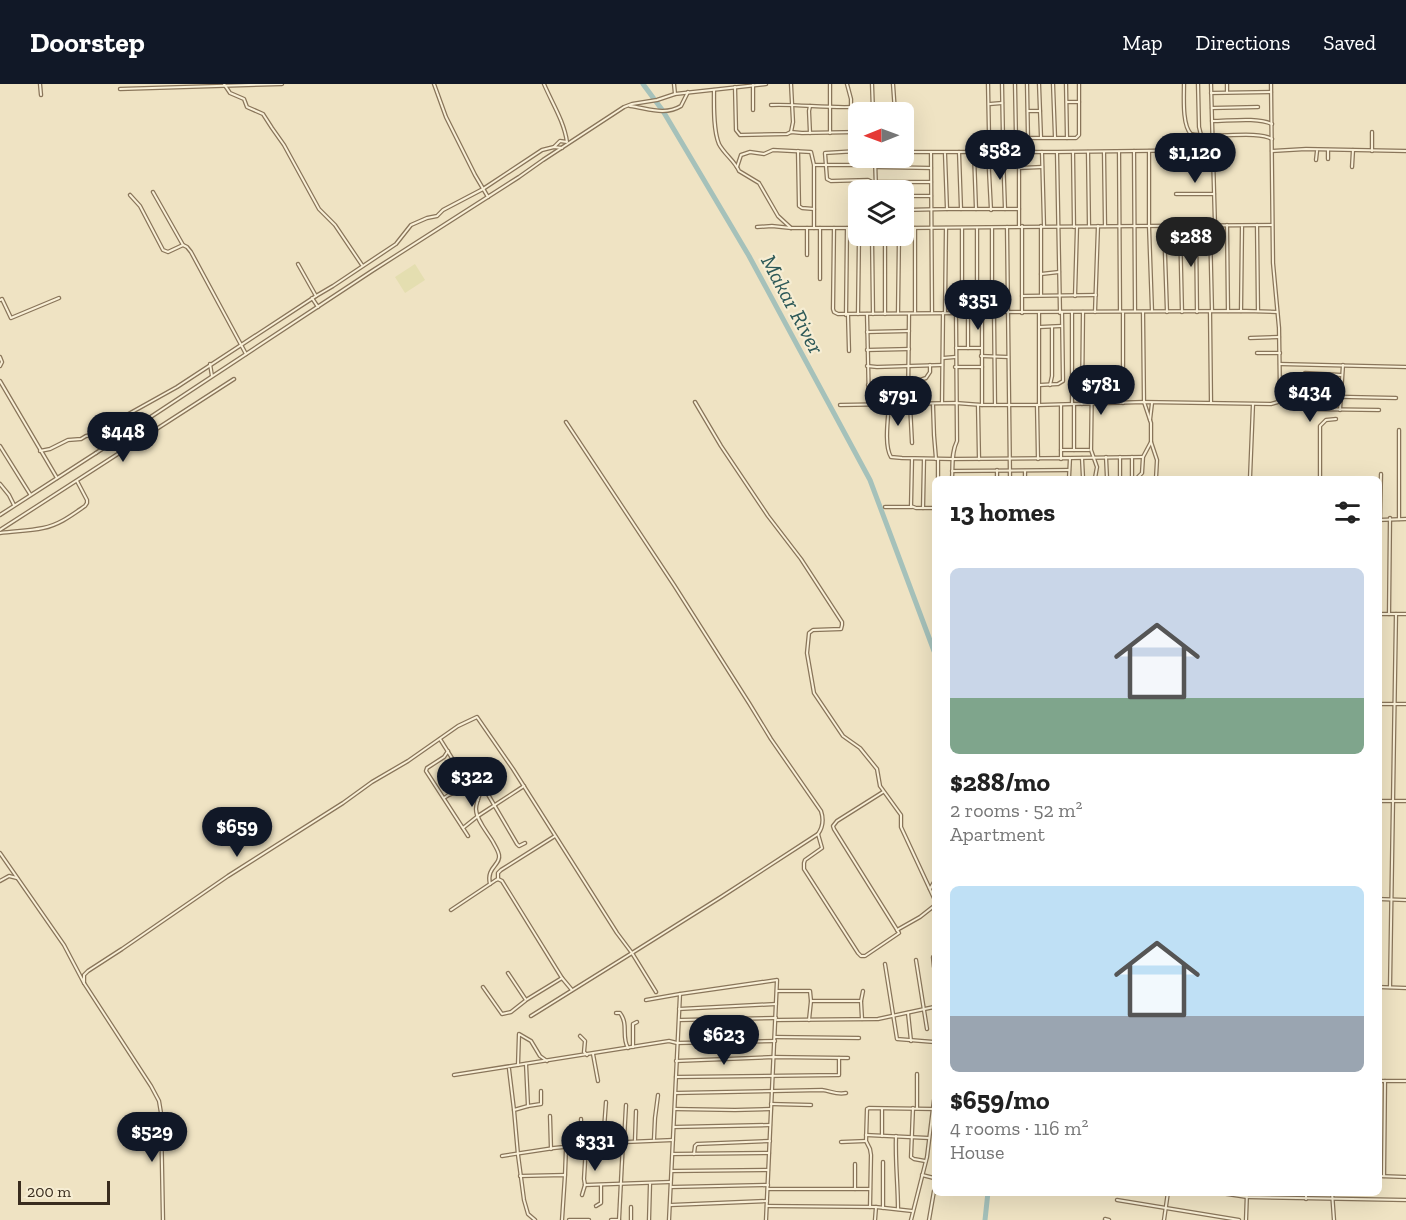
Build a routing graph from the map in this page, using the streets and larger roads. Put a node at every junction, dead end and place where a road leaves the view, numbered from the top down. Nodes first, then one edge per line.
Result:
1 (40, 84) edge
2 (282, 84) edge
3 (434, 84) edge
4 (544, 84) edge
5 (674, 84) edge
6 (711, 84) edge
7 (727, 84) edge
8 (766, 84) edge
9 (791, 84) edge
10 (830, 84) edge
11 (847, 84) edge
12 (872, 84) edge
13 (893, 84) edge
14 (988, 84) edge
15 (1002, 84) edge
16 (1015, 84) edge
17 (1027, 84) edge
18 (1040, 84) edge
19 (1053, 84) edge
20 (1066, 84) edge
21 (1079, 84) edge
22 (1184, 84) edge
23 (1197, 84) edge
24 (1211, 84) edge
25 (1227, 84) edge
26 (1271, 84) edge
27 (224, 85) edge
28 (741, 85) edge
29 (753, 86) edge
30 (735, 87) junction
31 (729, 88) junction
32 (120, 89) dead end
33 (713, 90) junction
34 (688, 92) junction
35 (1227, 92) junction
36 (1271, 92) junction
37 (1211, 93) junction
38 (675, 94) junction
39 (41, 95) dead end
40 (851, 102) edge
41 (873, 102) edge
42 (894, 102) edge
43 (1067, 102) junction
44 (1079, 102) junction
45 (1002, 103) junction
46 (792, 104) junction
47 (989, 104) junction
48 (771, 105) dead end
49 (627, 106) junction
50 (810, 106) junction
51 (848, 107) edge
52 (1258, 107) dead end
53 (831, 108) junction
54 (1212, 108) junction
55 (753, 110) dead end
56 (1028, 111) junction
57 (1040, 111) junction
58 (1212, 121) junction
59 (1272, 124) junction
60 (791, 132) junction
61 (848, 132) edge
62 (1372, 132) dead end
63 (810, 133) junction
64 (830, 133) junction
65 (1202, 135) junction
66 (1212, 135) junction
67 (1041, 137) junction
68 (1003, 138) junction
69 (1016, 138) junction
70 (1028, 138) junction
71 (1055, 138) junction
72 (1067, 138) junction
73 (1272, 139) junction
74 (568, 143) junction
75 (554, 147) junction
76 (562, 148) junction
77 (1213, 150) junction
78 (1317, 150) junction
79 (1328, 150) junction
80 (1353, 150) junction
81 (798, 151) junction
82 (848, 151) edge
83 (1134, 151) junction
84 (1149, 151) junction
85 (1272, 151) junction
86 (1372, 151) junction
87 (1406, 151) edge
88 (914, 152) edge
89 (959, 152) junction
90 (988, 152) junction
91 (1003, 152) junction
92 (1019, 152) junction
93 (1042, 152) junction
94 (1057, 152) junction
95 (1073, 152) junction
96 (1088, 152) junction
97 (1104, 152) junction
98 (1119, 152) junction
99 (931, 153) junction
100 (945, 153) junction
101 (974, 153) junction
102 (1328, 159) dead end
103 (1316, 160) dead end
104 (814, 165) junction
105 (826, 165) junction
106 (848, 165) edge
107 (737, 167) junction
108 (914, 167) edge
109 (1042, 167) junction
110 (1352, 167) dead end
111 (931, 168) junction
112 (1019, 168) junction
113 (848, 180) edge
114 (914, 182) edge
115 (931, 182) junction
116 (483, 189) junction
117 (153, 192) dead end
118 (1176, 194) dead end
119 (1214, 194) junction
120 (130, 195) dead end
121 (914, 196) edge
122 (931, 196) junction
123 (488, 198) junction
124 (814, 209) junction
125 (947, 209) junction
126 (962, 209) junction
127 (976, 209) junction
128 (1019, 209) junction
129 (914, 210) edge
130 (932, 210) junction
131 (990, 210) junction
132 (1005, 210) junction
133 (1164, 225) junction
134 (1180, 225) junction
135 (1196, 225) junction
136 (1213, 225) junction
137 (1227, 225) junction
138 (1242, 225) junction
139 (1257, 225) junction
140 (1273, 225) junction
141 (1020, 226) junction
142 (1042, 226) junction
143 (1089, 226) junction
144 (1098, 226) junction
145 (1105, 226) junction
146 (1119, 226) junction
147 (1135, 226) junction
148 (1149, 226) junction
149 (758, 227) dead end
150 (992, 227) junction
151 (1007, 227) junction
152 (1059, 227) junction
153 (1076, 227) junction
154 (791, 228) junction
155 (807, 228) junction
156 (814, 228) junction
157 (820, 228) junction
158 (834, 228) junction
159 (847, 228) joint
160 (915, 228) joint
161 (931, 228) junction
162 (946, 228) junction
163 (962, 228) junction
164 (977, 228) junction
165 (183, 245) junction
166 (859, 246) edge
167 (872, 246) edge
168 (885, 246) edge
169 (898, 246) edge
170 (807, 255) dead end
171 (298, 264) dead end
172 (362, 266) junction
173 (1059, 272) junction
174 (1041, 274) junction
175 (820, 279) dead end
176 (1041, 295) junction
177 (316, 296) junction
178 (1022, 296) junction
179 (1060, 296) junction
180 (1076, 296) junction
181 (1096, 296) junction
182 (59, 298) dead end
183 (312, 298) junction
184 (0, 300) edge
185 (318, 308) junction
186 (1122, 311) junction
187 (1152, 311) junction
188 (1211, 311) junction
189 (1228, 311) junction
190 (1241, 311) junction
191 (1258, 311) junction
192 (993, 312) junction
193 (1008, 312) junction
194 (1061, 312) junction
195 (1072, 312) junction
196 (1083, 312) junction
197 (1095, 312) junction
198 (1135, 312) junction
199 (1143, 312) junction
200 (1167, 312) junction
201 (1182, 312) junction
202 (1197, 312) junction
203 (1277, 312) junction
204 (898, 313) junction
205 (909, 313) junction
206 (915, 313) junction
207 (932, 313) junction
208 (944, 313) junction
209 (956, 313) junction
210 (976, 313) junction
211 (982, 313) junction
212 (1022, 313) junction
213 (1039, 313) junction
214 (847, 314) junction
215 (858, 314) junction
216 (867, 314) junction
217 (873, 314) junction
218 (885, 314) junction
219 (962, 314) junction
220 (968, 314) junction
221 (1062, 326) junction
222 (1040, 327) junction
223 (1052, 327) junction
224 (909, 331) junction
225 (867, 332) junction
226 (1279, 337) junction
227 (1250, 338) dead end
228 (241, 344) junction
229 (956, 348) junction
230 (968, 348) junction
231 (981, 348) junction
232 (909, 349) junction
233 (867, 350) junction
234 (849, 351) dead end
235 (1257, 353) dead end
236 (1280, 353) junction
237 (246, 354) junction
238 (981, 356) junction
239 (0, 357) edge
240 (955, 357) junction
241 (994, 357) junction
242 (1008, 357) junction
243 (942, 358) junction
244 (210, 364) junction
245 (1280, 364) junction
246 (930, 365) junction
247 (942, 365) junction
248 (1343, 365) junction
249 (0, 366) edge
250 (867, 366) junction
251 (909, 366) junction
252 (1406, 366) edge
253 (955, 367) junction
254 (982, 367) junction
255 (1305, 373) dead end
256 (1342, 375) junction
257 (212, 376) junction
258 (1092, 378) dead end
259 (234, 379) dead end
260 (0, 381) edge
261 (909, 384) junction
262 (1304, 384) dead end
263 (1341, 384) junction
264 (868, 385) junction
265 (1040, 385) junction
266 (1050, 385) junction
267 (1303, 396) dead end
268 (1341, 398) junction
269 (1396, 398) dead end
270 (695, 402) dead end
271 (1144, 402) junction
272 (942, 403) junction
273 (956, 403) junction
274 (1091, 403) junction
275 (1123, 403) junction
276 (1152, 403) junction
277 (1211, 403) junction
278 (909, 404) junction
279 (933, 404) junction
280 (967, 404) junction
281 (1061, 404) junction
282 (1073, 404) junction
283 (1082, 404) junction
284 (1253, 404) junction
285 (840, 405) dead end
286 (869, 405) junction
287 (889, 405) junction
288 (980, 405) junction
289 (995, 405) junction
290 (1009, 405) junction
291 (1038, 405) junction
292 (1308, 409) dead end
293 (965, 410) dead end
294 (1340, 410) junction
295 (1378, 410) dead end
296 (1150, 420) junction
297 (1336, 420) dead end
298 (116, 421) junction
299 (566, 422) dead end
300 (1399, 430) dead end
301 (1151, 442) junction
302 (912, 443) dead end
303 (0, 446) edge
304 (1061, 450) junction
305 (1074, 450) junction
306 (1091, 450) junction
307 (40, 451) junction
308 (96, 453) junction
309 (1092, 457) junction
310 (1106, 457) junction
311 (1120, 457) junction
312 (1132, 457) junction
313 (1143, 457) junction
314 (1070, 458) junction
315 (1082, 458) junction
316 (912, 459) junction
317 (924, 459) junction
318 (937, 459) junction
319 (952, 459) junction
320 (979, 459) junction
321 (1011, 459) junction
322 (1038, 459) junction
323 (1061, 459) junction
324 (998, 470) junction
325 (1069, 470) junction
326 (952, 471) junction
327 (1010, 471) junction
328 (1025, 471) junction
329 (1142, 473) joint
330 (938, 476) edge
331 (952, 476) edge
332 (997, 476) edge
333 (1010, 476) edge
334 (1025, 476) edge
335 (1069, 476) edge
336 (1083, 476) edge
337 (1095, 476) edge
338 (1107, 476) edge
339 (1120, 476) edge
340 (1132, 476) edge
341 (1139, 476) edge
342 (1156, 476) edge
343 (1250, 476) edge
344 (1320, 476) edge
345 (57, 478) junction
346 (77, 481) junction
347 (0, 484) edge
348 (31, 495) junction
349 (14, 505) junction
350 (885, 507) dead end
351 (912, 507) junction
352 (923, 508) junction
353 (932, 508) edge
354 (0, 514) edge
355 (1390, 518) junction
356 (1382, 519) edge
357 (1399, 519) junction
358 (1406, 519) edge
359 (0, 532) edge
360 (1382, 614) edge
361 (1389, 614) junction
362 (1396, 614) junction
363 (1406, 614) edge
364 (1382, 704) edge
365 (1394, 704) junction
366 (1406, 704) edge
367 (440, 739) junction
368 (448, 751) junction
369 (483, 786) junction
370 (524, 786) junction
371 (468, 788) junction
372 (884, 791) junction
373 (444, 798) junction
374 (478, 800) junction
375 (1382, 801) edge
376 (1393, 801) junction
377 (1406, 801) edge
378 (495, 805) junction
379 (477, 816) junction
380 (463, 828) junction
381 (818, 834) junction
382 (468, 836) dead end
383 (555, 836) junction
384 (525, 843) dead end
385 (0, 853) edge
386 (16, 878) junction
387 (498, 879) junction
388 (0, 881) edge
389 (490, 884) junction
390 (932, 886) edge
391 (930, 889) junction
392 (932, 894) edge
393 (1382, 899) edge
394 (1392, 899) junction
395 (1406, 900) edge
396 (932, 908) edge
397 (451, 909) dead end
398 (897, 930) junction
399 (632, 952) junction
400 (916, 960) dead end
401 (885, 964) dead end
402 (508, 973) dead end
403 (562, 978) junction
404 (84, 983) junction
405 (483, 987) dead end
406 (1382, 987) edge
407 (1390, 987) junction
408 (1406, 988) edge
409 (572, 990) junction
410 (777, 991) junction
411 (863, 991) dead end
412 (657, 992) dead end
413 (680, 994) junction
414 (526, 1000) junction
415 (646, 1000) dead end
416 (811, 1001) junction
417 (861, 1001) junction
418 (776, 1004) junction
419 (932, 1007) edge
420 (679, 1009) junction
421 (924, 1009) junction
422 (908, 1012) junction
423 (616, 1013) dead end
424 (893, 1015) junction
425 (531, 1016) dead end
426 (776, 1019) junction
427 (862, 1019) junction
428 (678, 1020) junction
429 (809, 1020) junction
430 (637, 1022) dead end
431 (927, 1029) dead end
432 (580, 1036) dead end
433 (859, 1038) dead end
434 (775, 1039) junction
435 (911, 1041) junction
436 (932, 1042) edge
437 (677, 1043) junction
438 (633, 1047) junction
439 (628, 1048) junction
440 (593, 1054) junction
441 (587, 1055) junction
442 (774, 1057) junction
443 (839, 1058) junction
444 (848, 1058) dead end
445 (548, 1061) junction
446 (676, 1061) junction
447 (526, 1064) junction
448 (518, 1065) junction
449 (509, 1067) junction
450 (917, 1074) dead end
451 (454, 1076) dead end
452 (773, 1076) junction
453 (676, 1077) junction
454 (598, 1081) dead end
455 (1385, 1081) joint
456 (1406, 1081) edge
457 (541, 1090) dead end
458 (772, 1092) junction
459 (675, 1093) junction
460 (846, 1093) dead end
461 (658, 1095) dead end
462 (606, 1102) dead end
463 (811, 1104) dead end
464 (626, 1105) dead end
465 (528, 1106) junction
466 (771, 1107) junction
467 (882, 1108) junction
468 (915, 1108) junction
469 (675, 1109) junction
470 (932, 1109) edge
471 (514, 1110) junction
472 (636, 1111) dead end
473 (550, 1116) dead end
474 (581, 1119) dead end
475 (932, 1123) edge
476 (770, 1125) junction
477 (674, 1127) junction
478 (866, 1135) junction
479 (882, 1136) junction
480 (896, 1136) junction
481 (913, 1137) junction
482 (929, 1138) junction
483 (635, 1140) junction
484 (654, 1140) junction
485 (673, 1140) junction
486 (624, 1141) junction
487 (866, 1141) junction
488 (770, 1142) junction
489 (841, 1142) dead end
490 (603, 1143) junction
491 (581, 1145) junction
492 (586, 1145) junction
493 (566, 1147) junction
494 (551, 1149) junction
495 (769, 1153) junction
496 (672, 1154) junction
497 (694, 1154) junction
498 (518, 1155) junction
499 (502, 1156) dead end
500 (926, 1161) junction
501 (884, 1162) dead end
502 (855, 1164) dead end
503 (768, 1170) junction
504 (671, 1171) junction
505 (565, 1175) junction
506 (922, 1175) junction
507 (520, 1176) junction
508 (1384, 1176) joint
509 (1406, 1177) edge
510 (932, 1178) edge
511 (670, 1182) junction
512 (602, 1184) junction
513 (620, 1184) junction
514 (651, 1184) junction
515 (585, 1185) junction
516 (670, 1187) junction
517 (768, 1187) junction
518 (855, 1189) junction
519 (870, 1189) junction
520 (582, 1195) dead end
521 (933, 1196) edge
522 (1168, 1196) edge
523 (1240, 1196) edge
524 (1332, 1196) edge
525 (1247, 1197) junction
526 (1306, 1199) joint
527 (1117, 1200) dead end
528 (1332, 1200) junction
529 (1406, 1200) edge
530 (767, 1201) junction
531 (670, 1204) junction
532 (596, 1206) dead end
533 (767, 1206) junction
534 (631, 1207) dead end
535 (870, 1207) junction
536 (876, 1207) junction
537 (884, 1208) junction
538 (1166, 1208) junction
539 (898, 1209) junction
540 (912, 1211) junction
541 (163, 1220) edge
542 (535, 1220) edge
543 (562, 1220) edge
544 (569, 1220) edge
545 (579, 1220) edge
546 (589, 1220) edge
547 (611, 1220) edge
548 (619, 1220) edge
549 (631, 1220) edge
550 (649, 1220) edge
551 (669, 1220) edge
552 (766, 1220) edge
553 (875, 1220) edge
554 (911, 1220) edge
555 (929, 1220) edge
556 (1164, 1220) edge
557 (1239, 1220) edge
558 (1246, 1220) edge
559 (1334, 1220) edge

1 - 39 street
2 - 27 street
3 - 116 street
4 - 74 street
5 - 38 street
6 - 33 street
7 - 31 street
8 - 29 street
9 - 46 street
10 - 53 street
11 - 40 street
12 - 41 street
13 - 42 street
14 - 47 street
15 - 45 street
16 - 69 street
17 - 56 street
18 - 57 street
19 - 71 street
20 - 43 street
21 - 44 street
22 - 65 street
23 - 65 street
24 - 37 street
25 - 35 street
26 - 36 street
27 - 32 street
27 - 172 street
28 - 29 street
28 - 30 street
29 - 55 street
30 - 31 street
30 - 60 street
31 - 33 street
33 - 34 street
33 - 107 street
34 - 38 street
34 - 49 street
35 - 36 street
35 - 37 street
36 - 59 street
37 - 54 street
38 - 49 street
43 - 44 street
43 - 72 street
44 - 72 street
45 - 47 street
45 - 68 street
46 - 48 street
46 - 50 street
46 - 60 street
47 - 68 street
49 - 74 street
50 - 53 street
50 - 63 street
51 - 53 street
52 - 54 street
53 - 64 street
54 - 58 street
56 - 57 street
56 - 70 street
57 - 67 street
58 - 59 street
58 - 66 street
59 - 73 street
60 - 63 street
61 - 64 street
62 - 86 street
63 - 64 street
65 - 66 street
66 - 73 street
66 - 77 street
67 - 70 street
67 - 71 street
68 - 69 street
69 - 70 street
71 - 72 street
73 - 85 street
74 - 75 street
74 - 76 street
75 - 76 street
75 - 116 street
76 - 123 street
77 - 84 street
77 - 119 street
78 - 79 street
78 - 85 street
78 - 103 street
79 - 80 street
79 - 102 street
80 - 86 street
80 - 110 street
81 - 104 street
81 - 107 street
81 - 124 street
82 - 105 street
83 - 84 street
83 - 98 street
83 - 147 street
84 - 148 street
85 - 140 street
86 - 87 street
88 - 99 street
89 - 100 street
89 - 101 street
89 - 126 street
90 - 91 street
90 - 101 street
90 - 131 street
91 - 92 street
91 - 132 street
92 - 93 street
92 - 112 street
93 - 94 street
93 - 109 street
94 - 95 street
94 - 152 street
95 - 96 street
95 - 153 street
96 - 97 street
96 - 143 street
97 - 98 street
97 - 145 street
98 - 146 street
99 - 100 street
99 - 111 street
100 - 125 street
101 - 127 street
104 - 105 street
104 - 124 street
105 - 106 street
105 - 113 street
107 - 154 street
108 - 111 street
109 - 112 street
109 - 142 street
111 - 115 street
112 - 128 street
114 - 115 street
115 - 122 street
116 - 123 street
116 - 172 street
117 - 165 street
118 - 119 street
119 - 136 street
120 - 165 street
121 - 122 street
122 - 130 street
123 - 185 street
124 - 156 street
125 - 126 street
125 - 130 street
126 - 127 street
127 - 131 street
128 - 132 street
128 - 141 street
129 - 130 street
130 - 161 street
131 - 132 street
133 - 134 street
133 - 148 street
133 - 200 street
134 - 135 street
134 - 201 street
135 - 136 street
135 - 202 street
136 - 137 street
136 - 188 street
137 - 138 street
137 - 189 street
138 - 139 street
138 - 190 street
139 - 140 street
139 - 191 street
140 - 203 street
141 - 142 street
141 - 151 street
141 - 178 street
142 - 152 street
142 - 174 street
143 - 144 street
143 - 153 street
144 - 145 street
144 - 181 street
145 - 146 street
146 - 147 street
146 - 186 street
147 - 148 street
147 - 198 street
148 - 187 street
149 - 154 street
150 - 151 street
150 - 164 street
150 - 192 street
151 - 193 street
152 - 153 street
152 - 173 street
153 - 180 street
154 - 155 street
155 - 156 street
155 - 170 street
156 - 157 street
157 - 158 street
157 - 175 street
158 - 159 street
158 - 214 street
159 - 214 street
160 - 161 street
160 - 206 street
161 - 162 street
161 - 207 street
162 - 163 street
162 - 208 street
163 - 164 street
163 - 219 street
164 - 210 street
165 - 228 street
166 - 215 street
167 - 217 street
168 - 218 street
169 - 204 street
171 - 177 street
172 - 177 street
173 - 174 street
173 - 179 street
174 - 176 street
176 - 178 street
176 - 179 street
177 - 183 street
178 - 212 street
179 - 180 street
179 - 194 street
180 - 181 street
181 - 197 street
182 - 184 street
183 - 185 street
183 - 228 street
185 - 237 street
186 - 197 street
186 - 198 street
186 - 275 street
187 - 199 street
187 - 200 street
188 - 189 street
188 - 202 street
188 - 277 street
189 - 190 street
190 - 191 street
191 - 203 street
192 - 193 street
192 - 211 street
192 - 241 street
193 - 212 street
193 - 242 street
194 - 195 street
194 - 213 street
194 - 221 street
195 - 196 street
195 - 282 street
196 - 197 street
196 - 283 street
198 - 199 street
199 - 271 street
200 - 201 street
201 - 202 street
203 - 226 street
204 - 205 street
204 - 218 street
205 - 206 street
205 - 224 street
206 - 207 street
207 - 208 street
208 - 209 street
208 - 243 street
209 - 219 street
209 - 229 street
210 - 211 street
210 - 220 street
211 - 231 street
212 - 213 street
213 - 222 street
214 - 215 street
214 - 234 street
215 - 216 street
216 - 217 street
216 - 225 street
217 - 218 street
219 - 220 street
220 - 230 street
221 - 223 street
221 - 266 street
222 - 223 street
222 - 265 street
223 - 266 street
224 - 225 street
224 - 232 street
225 - 233 street
226 - 227 street
226 - 236 street
228 - 237 street
228 - 244 street
229 - 230 street
229 - 240 street
230 - 231 street
231 - 238 street
232 - 233 street
232 - 251 street
233 - 250 street
235 - 236 street
236 - 245 street
237 - 257 street
238 - 241 street
238 - 254 street
239 - 249 street
240 - 243 street
240 - 253 street
241 - 242 street
241 - 289 street
242 - 290 street
243 - 247 street
244 - 257 street
244 - 298 street
245 - 248 street
245 - 284 street
246 - 247 street
246 - 251 street
246 - 261 street
247 - 272 street
248 - 252 street
248 - 256 street
250 - 251 street
250 - 264 street
251 - 261 street
253 - 254 street
253 - 273 street
254 - 288 street
255 - 256 street
256 - 263 street
257 - 308 street
258 - 274 street
259 - 346 street
260 - 307 street
261 - 264 street
261 - 278 street
262 - 263 street
263 - 268 street
264 - 286 street
265 - 266 street
265 - 291 street
267 - 268 street
268 - 269 street
268 - 294 street
270 - 372 street
271 - 275 street
271 - 276 street
271 - 296 street
272 - 273 street
272 - 279 street
273 - 280 street
273 - 319 street
274 - 275 street
274 - 283 street
274 - 306 street
276 - 277 street
276 - 296 street
277 - 284 street
278 - 279 street
278 - 287 street
278 - 302 street
279 - 318 street
280 - 288 street
280 - 293 street
281 - 282 street
281 - 291 street
281 - 304 street
282 - 283 street
282 - 305 street
284 - 343 street
285 - 286 street
286 - 287 street
287 - 316 street
288 - 289 street
288 - 320 street
289 - 290 street
290 - 291 street
290 - 321 street
291 - 322 street
292 - 294 street
294 - 295 street
296 - 301 street
297 - 344 street
298 - 307 street
298 - 308 street
299 - 381 street
300 - 357 street
301 - 313 street
301 - 342 street
303 - 348 street
304 - 305 street
304 - 323 street
305 - 306 street
306 - 309 street
307 - 345 street
308 - 345 street
309 - 310 street
309 - 315 street
309 - 337 street
310 - 311 street
310 - 338 street
311 - 312 street
311 - 339 street
312 - 313 street
312 - 340 street
313 - 329 street
314 - 315 street
314 - 323 street
314 - 325 street
315 - 336 street
316 - 317 street
316 - 351 street
317 - 318 street
317 - 352 street
318 - 319 street
318 - 330 street
319 - 320 street
319 - 326 street
320 - 321 street
321 - 322 street
321 - 327 street
322 - 323 street
324 - 326 street
324 - 327 street
324 - 332 street
325 - 328 street
325 - 335 street
326 - 331 street
327 - 328 street
327 - 333 street
328 - 334 street
329 - 341 street
345 - 348 street
346 - 359 street
346 - 359 street
347 - 349 street
348 - 349 street
349 - 354 street
350 - 351 street
351 - 352 street
352 - 353 street
355 - 356 street
355 - 357 street
355 - 361 street
357 - 358 street
360 - 361 street
361 - 362 street
362 - 363 street
362 - 365 street
364 - 365 street
365 - 366 street
365 - 376 street
367 - 368 street
367 - 370 street
367 - 404 street
368 - 371 street
368 - 373 street
369 - 371 street
369 - 374 street
369 - 378 street
370 - 378 street
370 - 383 street
371 - 373 street
371 - 374 street
372 - 391 street
372 - 398 street
373 - 380 street
374 - 379 street
375 - 376 street
376 - 377 street
376 - 394 street
378 - 379 street
378 - 384 street
379 - 380 street
379 - 389 street
380 - 382 street
381 - 398 street
381 - 399 street
383 - 387 street
383 - 399 street
385 - 386 street
386 - 388 street
386 - 404 street
387 - 389 street
387 - 403 street
389 - 397 street
390 - 391 street
391 - 392 street
393 - 394 street
394 - 395 street
394 - 407 street
396 - 398 street
399 - 409 street
399 - 412 street
400 - 421 street
401 - 424 street
402 - 414 street
403 - 409 street
403 - 414 street
404 - 541 street
405 - 414 street
406 - 407 street
407 - 408 street
409 - 425 street
410 - 413 street
410 - 416 street
410 - 418 street
411 - 417 street
413 - 415 street
413 - 420 street
416 - 417 street
416 - 429 street
417 - 427 street
418 - 420 street
418 - 426 street
419 - 421 street
420 - 428 street
421 - 422 street
421 - 431 street
422 - 424 street
422 - 435 street
423 - 439 street
424 - 427 street
424 - 435 street
426 - 428 street
426 - 429 street
426 - 434 street
427 - 429 street
428 - 437 street
430 - 438 street
432 - 441 street
433 - 434 street
434 - 437 street
434 - 442 street
435 - 436 street
437 - 438 street
437 - 446 street
438 - 439 street
439 - 440 street
440 - 441 street
440 - 454 street
441 - 445 street
442 - 443 street
442 - 446 street
442 - 452 street
443 - 444 street
443 - 452 street
445 - 447 street
445 - 448 street
446 - 453 street
447 - 448 street
447 - 465 street
448 - 449 street
449 - 451 street
449 - 471 street
450 - 468 street
452 - 453 street
452 - 458 street
453 - 459 street
455 - 456 street
455 - 508 street
457 - 465 street
458 - 459 street
458 - 460 street
458 - 466 street
459 - 469 street
461 - 484 street
462 - 490 street
463 - 466 street
464 - 486 street
465 - 471 street
466 - 469 street
466 - 476 street
467 - 468 street
467 - 478 street
467 - 479 street
468 - 470 street
468 - 481 street
469 - 477 street
471 - 498 street
472 - 483 street
473 - 494 street
474 - 491 street
475 - 482 street
476 - 477 street
476 - 488 street
477 - 485 street
478 - 479 street
478 - 487 street
479 - 480 street
480 - 481 street
480 - 539 street
481 - 482 street
481 - 500 street
482 - 500 street
483 - 484 street
483 - 486 street
484 - 485 street
485 - 496 street
486 - 490 street
486 - 513 street
487 - 489 street
487 - 519 street
488 - 495 street
488 - 497 street
490 - 492 street
491 - 492 street
491 - 493 street
492 - 515 street
493 - 494 street
493 - 505 street
494 - 498 street
495 - 497 street
495 - 503 street
496 - 497 street
496 - 504 street
498 - 499 street
498 - 507 street
500 - 506 street
501 - 537 street
502 - 518 street
503 - 504 street
503 - 517 street
504 - 511 street
505 - 507 street
505 - 543 street
506 - 510 street
506 - 540 street
507 - 542 street
508 - 509 street
511 - 514 street
511 - 516 street
512 - 513 street
512 - 515 street
512 - 532 street
513 - 514 street
513 - 548 street
514 - 550 street
515 - 520 street
516 - 517 street
516 - 531 street
517 - 518 street
517 - 530 street
518 - 519 street
519 - 535 street
521 - 555 street
522 - 538 street
523 - 525 street
524 - 528 street
525 - 526 street
525 - 558 street
526 - 528 street
527 - 538 street
528 - 529 street
528 - 559 street
530 - 531 street
530 - 533 street
531 - 551 street
533 - 535 street
533 - 552 street
534 - 549 street
535 - 536 street
536 - 537 street
536 - 553 street
537 - 539 street
538 - 556 street
538 - 557 street
539 - 540 street
540 - 554 street
544 - 545 street
545 - 546 street
547 - 548 street

